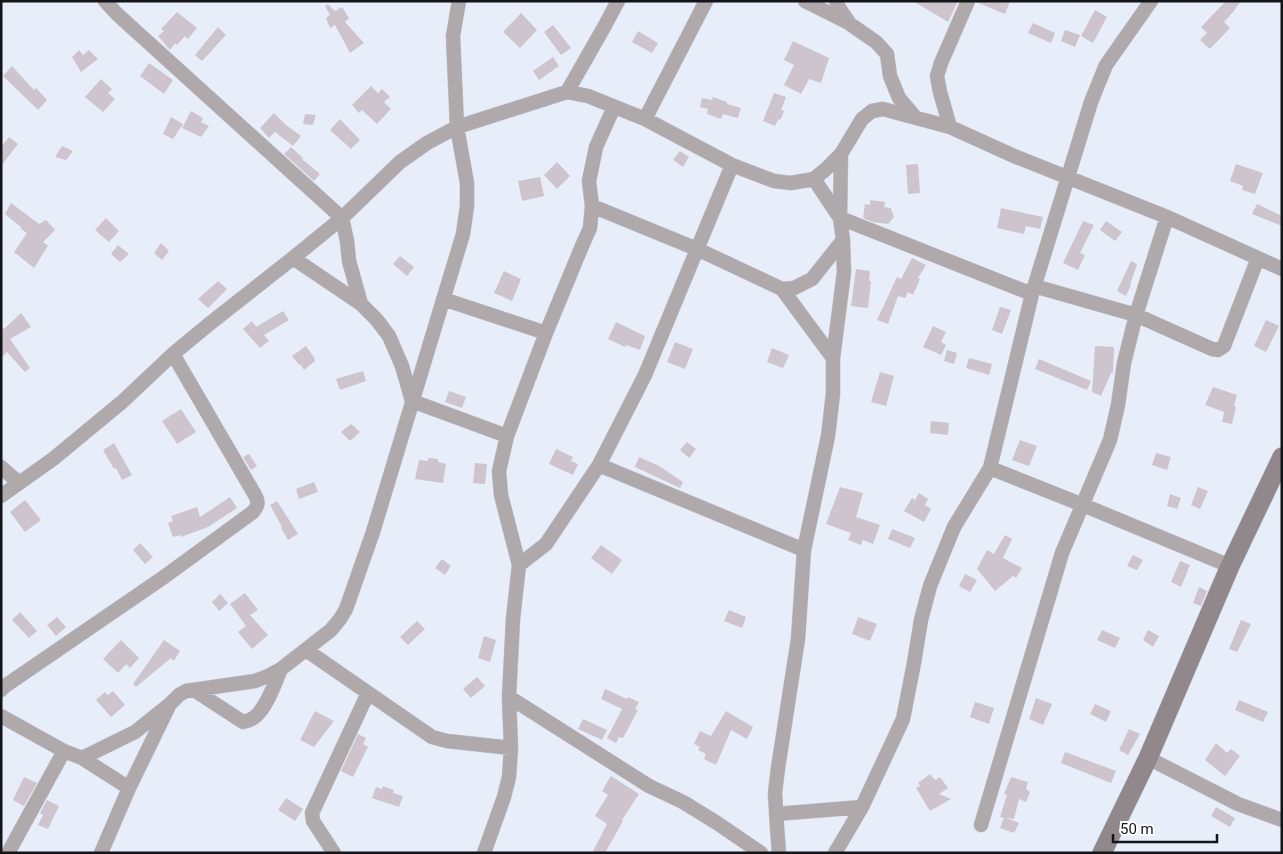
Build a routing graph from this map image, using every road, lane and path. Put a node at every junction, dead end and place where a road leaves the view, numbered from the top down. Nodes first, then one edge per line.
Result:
1 (105, 1) edge
2 (459, 1) edge
3 (618, 1) edge
4 (706, 1) edge
5 (805, 1) edge
6 (836, 1) edge
7 (968, 1) edge
8 (1151, 1) edge
9 (850, 24) junction
10 (567, 92) junction
11 (614, 107) junction
12 (916, 118) junction
13 (645, 120) junction
14 (457, 127) junction
15 (950, 127) junction
16 (841, 154) junction
17 (732, 165) junction
18 (1069, 177) junction
19 (814, 179) junction
20 (592, 206) junction
21 (1167, 217) junction
22 (342, 218) junction
23 (840, 218) junction
24 (843, 240) junction
25 (697, 249) junction
26 (293, 258) junction
27 (1258, 258) junction
28 (1282, 269) edge
29 (782, 289) junction
30 (1033, 290) junction
31 (443, 299) junction
32 (361, 304) junction
33 (1136, 315) junction
34 (546, 333) junction
35 (173, 354) junction
36 (832, 358) junction
37 (412, 401) junction
38 (507, 436) junction
39 (1282, 458) edge
40 (600, 465) junction
41 (1, 467) edge
42 (990, 468) junction
43 (19, 482) junction
44 (1, 496) edge
45 (1083, 505) junction
46 (804, 550) junction
47 (519, 566) junction
48 (1230, 566) junction
49 (306, 650) junction
50 (281, 669) junction
51 (1, 690) edge
52 (194, 690) junction
53 (368, 693) junction
54 (509, 697) junction
55 (170, 704) junction
56 (1, 716) edge
57 (511, 748) junction
58 (64, 751) junction
59 (82, 758) junction
60 (1148, 758) junction
61 (129, 788) junction
62 (862, 807) junction
63 (776, 814) junction
64 (1282, 820) edge
65 (981, 825) dead end
66 (8, 853) edge
67 (101, 853) edge
68 (334, 853) edge
69 (484, 853) edge
70 (761, 853) edge
71 (779, 853) edge
72 (835, 853) edge
73 (1102, 853) edge

1 - 22 street
2 - 14 street
3 - 10 street
4 - 13 street
5 - 9 street
6 - 9 street
7 - 15 street
8 - 18 street
9 - 12 street
10 - 11 street
10 - 14 street
11 - 13 street
11 - 20 street
12 - 15 street
12 - 16 street
13 - 17 street
14 - 22 street
14 - 31 street
15 - 18 street
16 - 19 street
16 - 23 street
17 - 19 street
17 - 25 street
18 - 21 street
18 - 30 street
19 - 23 street
20 - 25 street
20 - 34 street
21 - 27 street
21 - 33 street
22 - 26 street
22 - 32 street
23 - 24 street
23 - 30 street
24 - 29 street
24 - 36 street
25 - 29 street
25 - 40 street
26 - 32 street
26 - 35 street
27 - 28 street
27 - 33 street
29 - 36 street
30 - 33 street
30 - 42 street
31 - 34 street
31 - 37 street
32 - 37 street
33 - 45 street
34 - 38 street
35 - 43 street
35 - 51 street
36 - 46 street
37 - 38 street
37 - 49 street
38 - 47 street
39 - 48 street
40 - 46 street
40 - 47 street
41 - 43 street
42 - 45 street
42 - 62 street
43 - 44 street
45 - 48 street
45 - 65 street
46 - 63 street
47 - 54 street
48 - 60 street
49 - 50 street
49 - 53 street
50 - 52 street
50 - 52 street
52 - 55 street
53 - 57 street
53 - 68 street
54 - 57 street
54 - 70 street
55 - 59 street
55 - 61 street
56 - 58 street
57 - 69 street
58 - 59 street
58 - 66 street
59 - 61 street
60 - 64 street
60 - 73 street
61 - 67 street
62 - 63 street
62 - 72 street
63 - 71 street

